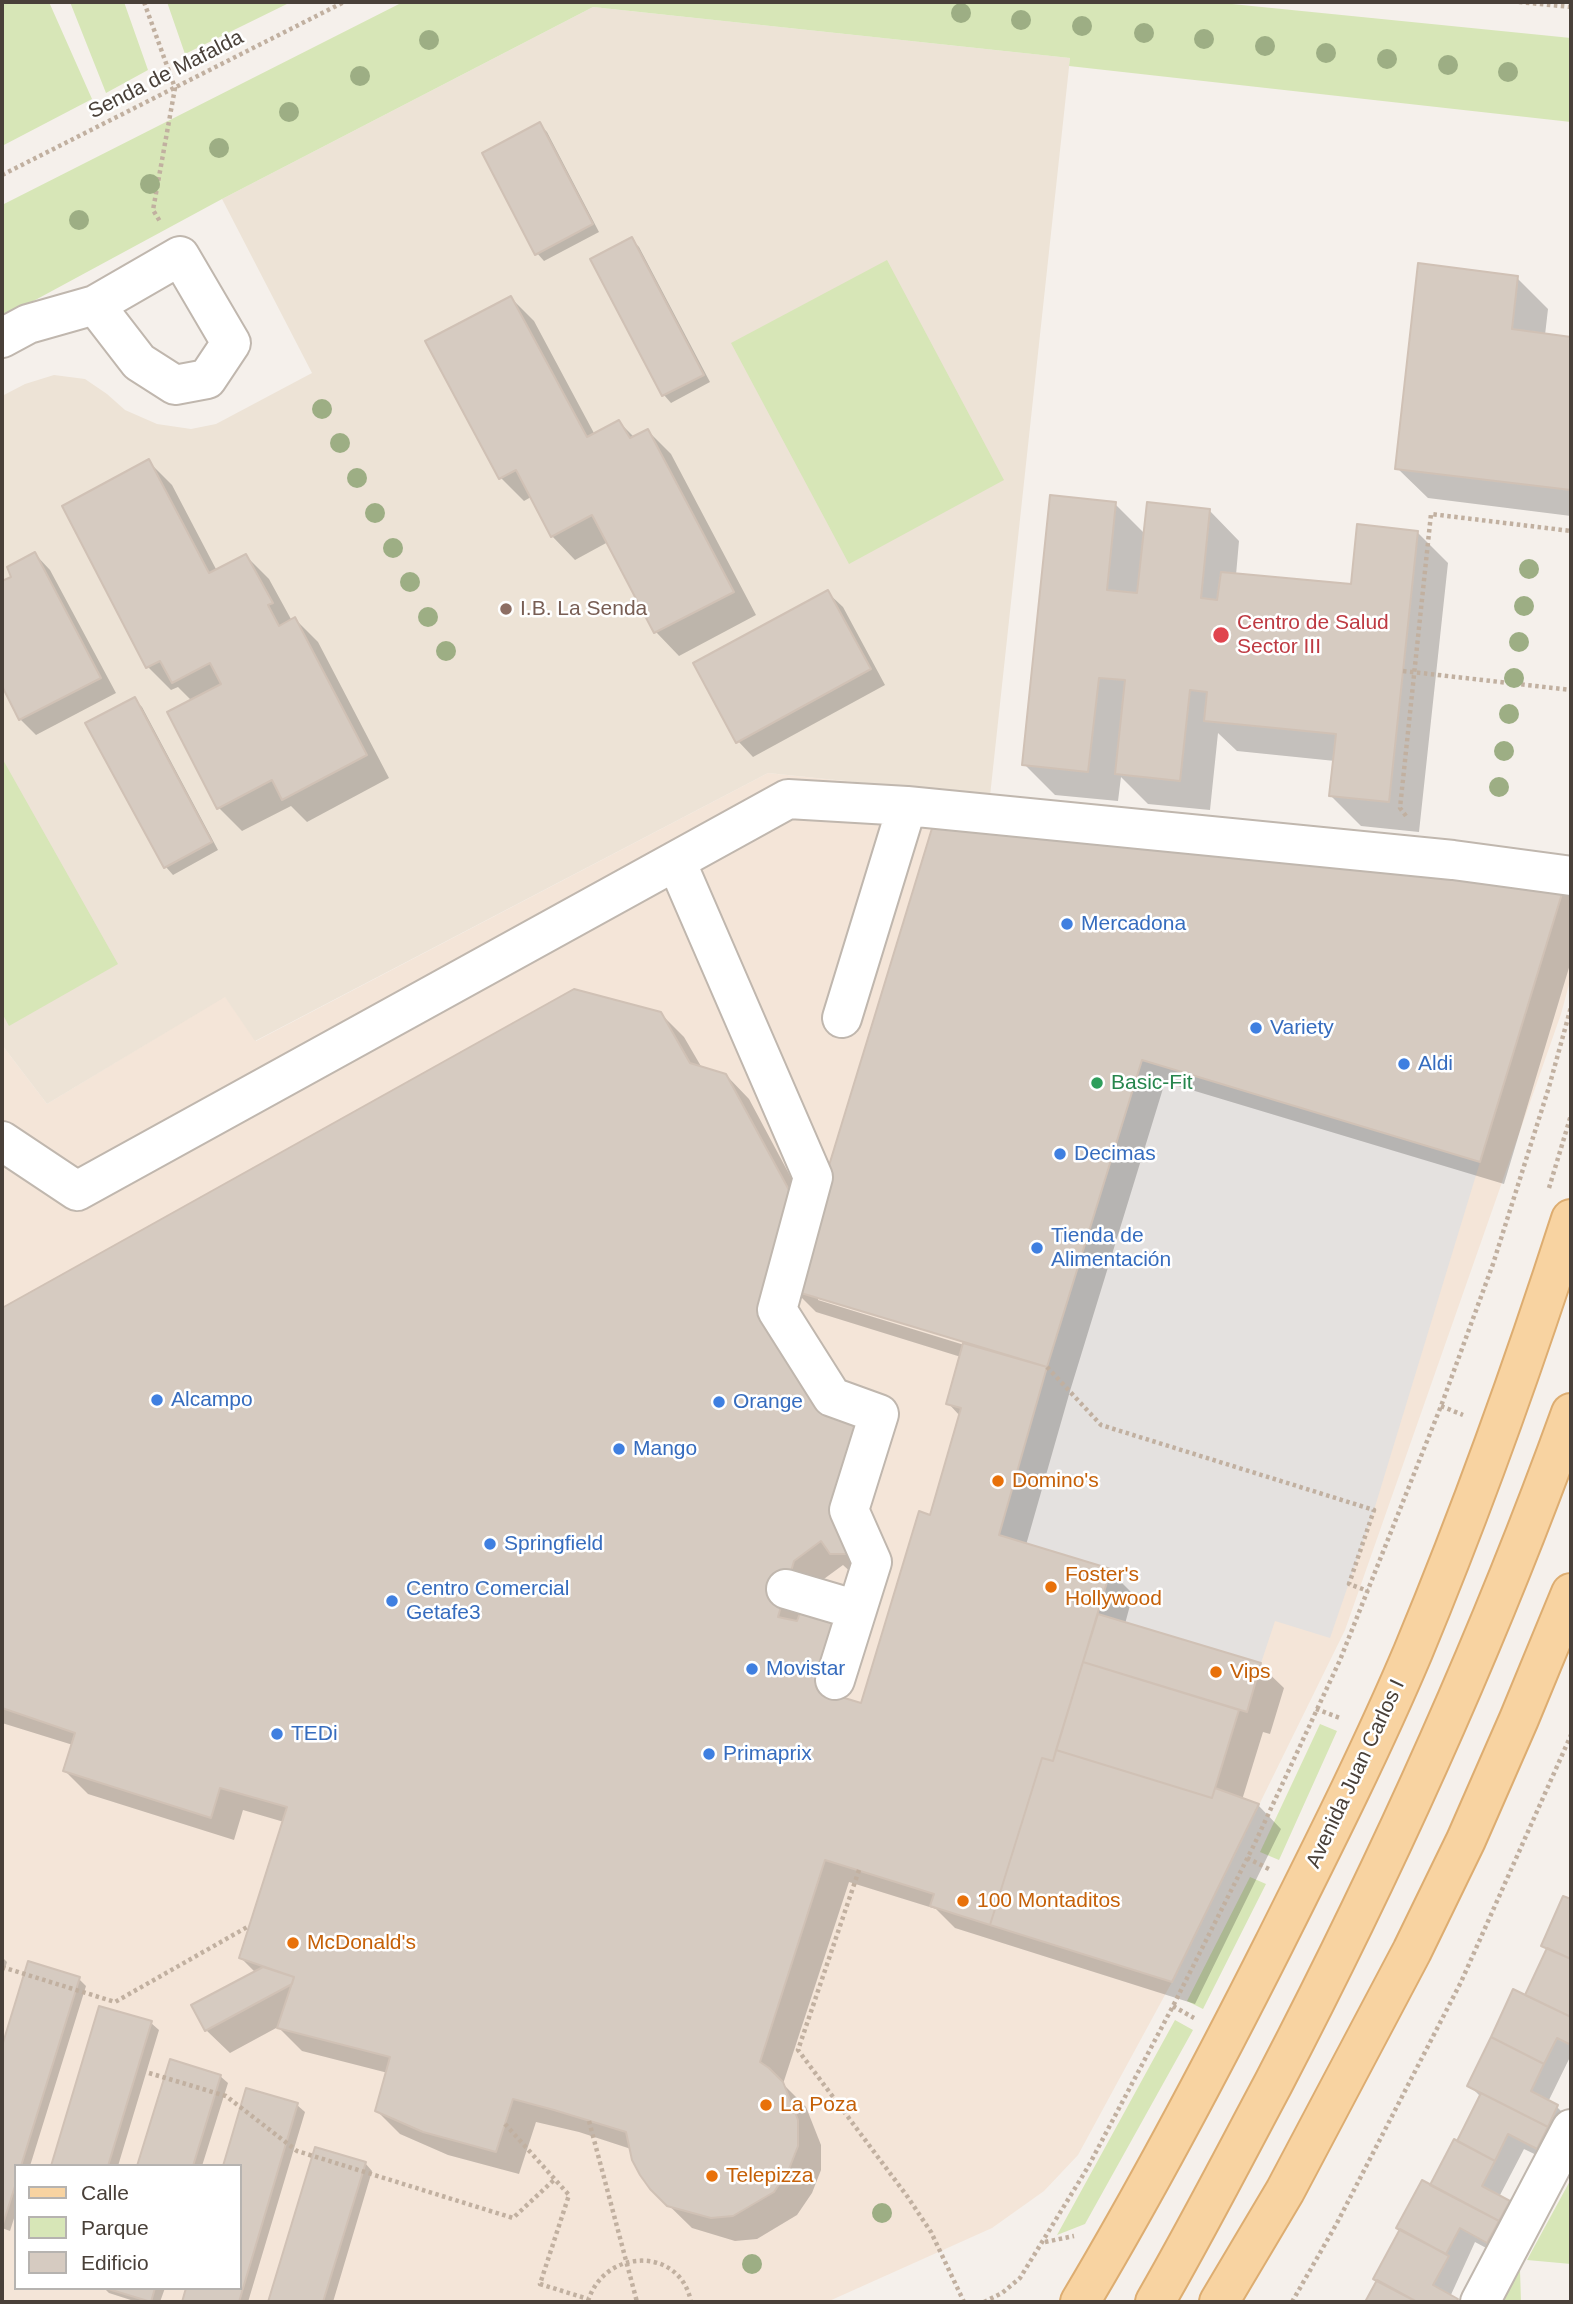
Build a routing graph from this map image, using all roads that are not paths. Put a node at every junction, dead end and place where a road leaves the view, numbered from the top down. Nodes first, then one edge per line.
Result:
1 (95, 305) junction
2 (2, 338) edge
3 (907, 806) junction
4 (676, 861) junction
5 (1571, 876) edge
6 (842, 1018) dead end
7 (2, 1141) edge
8 (1560, 1205) edge
9 (1571, 1413) edge
10 (786, 1589) dead end
11 (1571, 1593) edge
12 (871, 1598) junction
13 (835, 1680) dead end
14 (1571, 2129) edge
15 (1080, 2302) edge
16 (1155, 2302) edge
17 (1219, 2302) edge
18 (1480, 2302) edge

1 - 1 street
1 - 2 street
3 - 4 street
3 - 5 street
3 - 6 street
4 - 7 street
4 - 12 street
8 - 15 main road, Avenida Juan Carlos I
9 - 16 main road
10 - 12 street
11 - 17 main road
12 - 13 street
14 - 18 street

